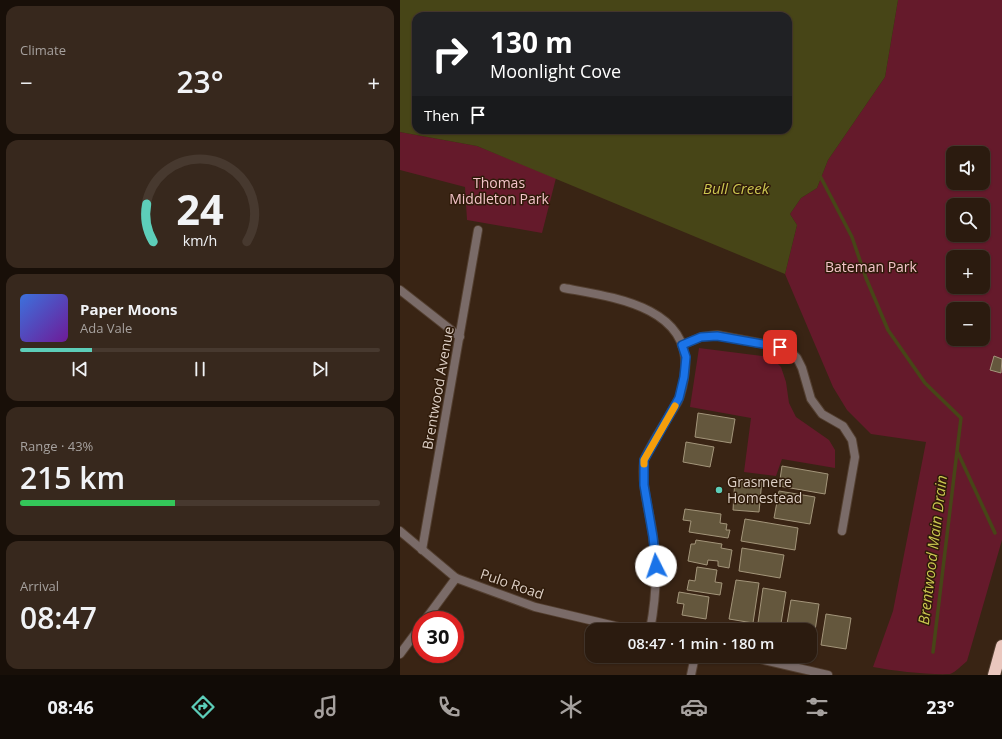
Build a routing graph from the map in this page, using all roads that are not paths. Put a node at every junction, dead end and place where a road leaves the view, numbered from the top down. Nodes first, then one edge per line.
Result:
1 (478, 230) dead end
2 (564, 288) dead end
3 (400, 290) edge
4 (460, 337) junction
5 (682, 345) junction
6 (400, 531) edge
7 (842, 531) dead end
8 (422, 550) junction
9 (456, 578) junction
10 (432, 611) edge
11 (602, 623) edge
12 (651, 623) edge
13 (412, 638) edge
14 (1002, 646) edge
15 (400, 654) edge
16 (694, 663) edge
17 (777, 663) edge
18 (691, 675) edge
19 (828, 675) edge
20 (994, 675) edge

1 - 4 street, Brentwood Avenue
2 - 5 street
3 - 4 street
4 - 8 street, Brentwood Avenue
5 - 7 street
5 - 12 street
6 - 8 street, Pulo Road
8 - 9 street, Pulo Road
9 - 10 street
9 - 11 street, Pulo Road
13 - 15 street
14 - 20 highway
16 - 18 street
17 - 19 street

